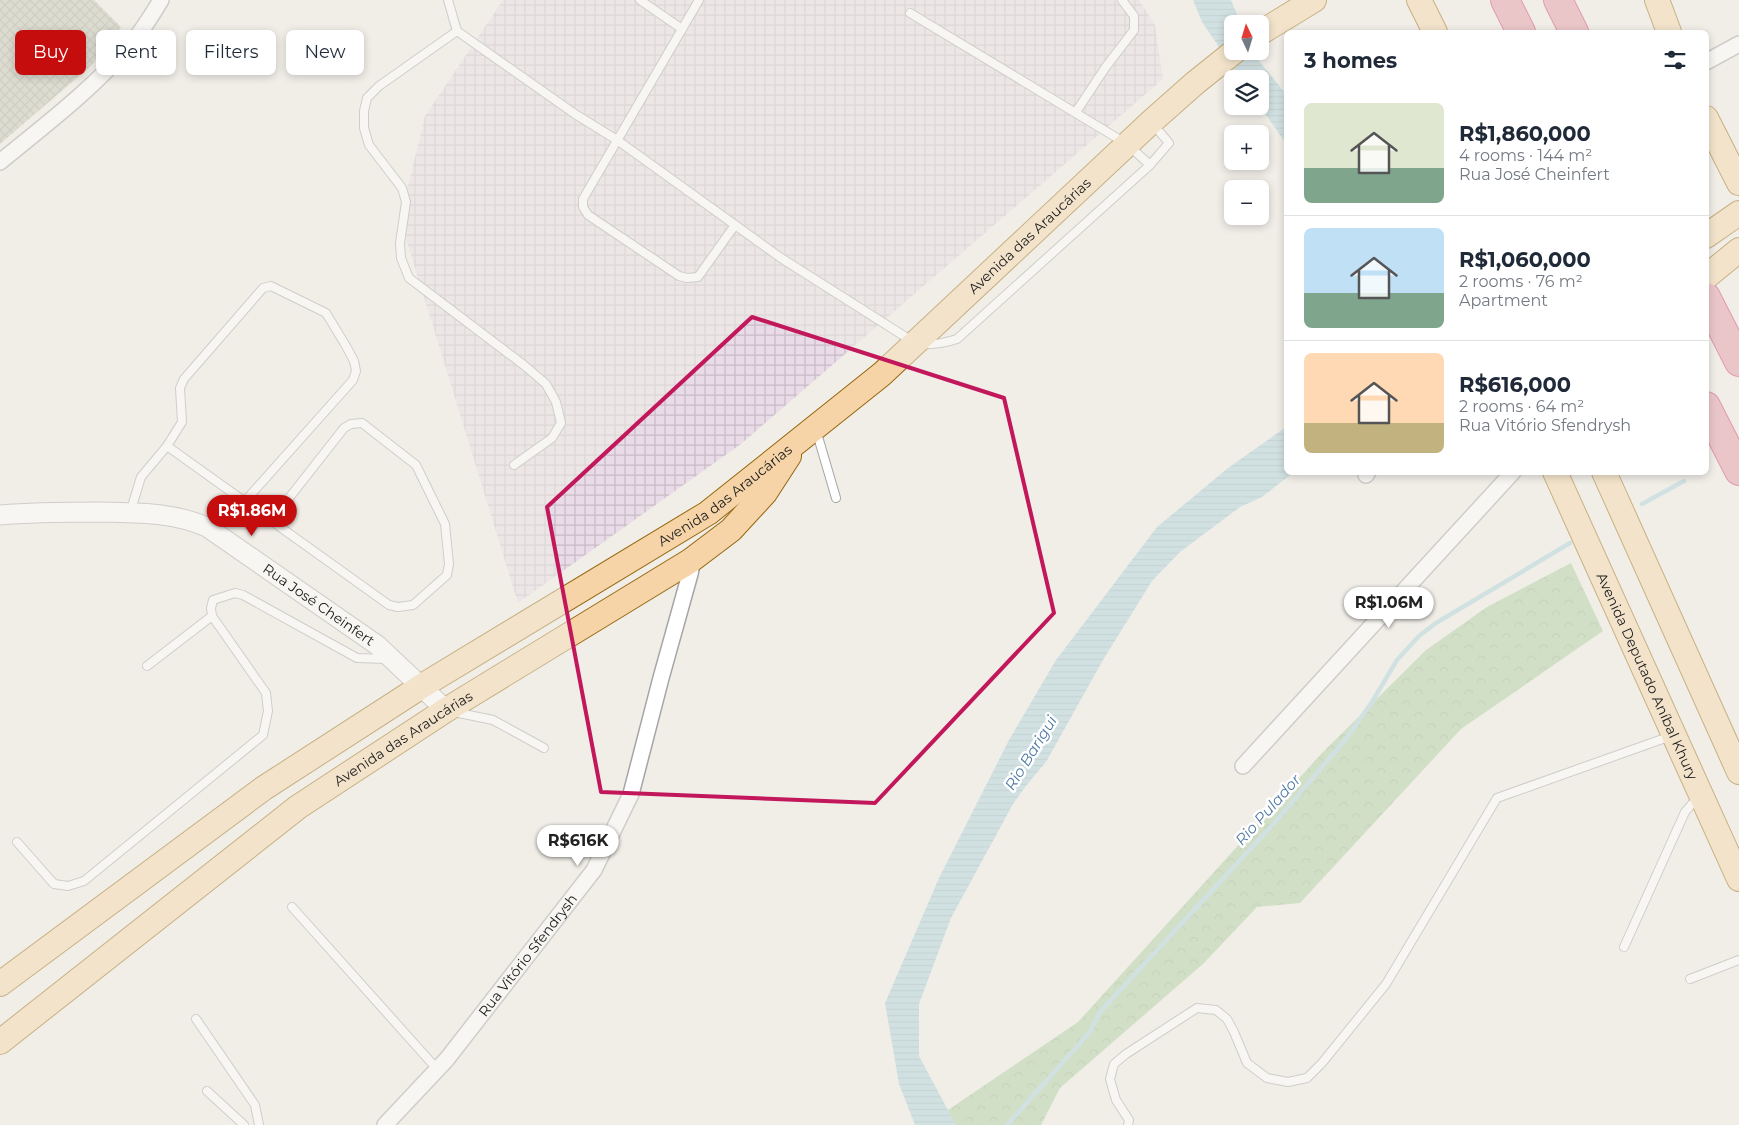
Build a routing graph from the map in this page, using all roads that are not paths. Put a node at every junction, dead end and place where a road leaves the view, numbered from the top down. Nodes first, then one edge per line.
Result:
1 (161, 0) edge
2 (448, 0) edge
3 (640, 0) edge
4 (699, 0) edge
5 (1122, 0) edge
6 (1314, 0) edge
7 (1418, 0) edge
8 (1505, 0) edge
9 (1558, 0) edge
10 (1657, 0) edge
11 (910, 14) dead end
12 (1269, 28) edge
13 (682, 29) junction
14 (1434, 30) edge
15 (1520, 30) edge
16 (1573, 30) edge
17 (1668, 30) edge
18 (457, 31) junction
19 (1739, 44) edge
20 (1224, 60) edge
21 (1709, 60) edge
22 (1076, 112) junction
23 (1151, 122) junction
24 (1709, 124) edge
25 (617, 140) junction
26 (1127, 144) junction
27 (0, 162) edge
28 (1150, 165) junction
29 (1739, 183) edge
30 (1739, 213) edge
31 (735, 225) junction
32 (1709, 234) edge
33 (1739, 250) edge
34 (1709, 275) edge
35 (1709, 303) edge
36 (916, 344) junction
37 (1739, 362) edge
38 (1709, 413) edge
39 (808, 433) junction
40 (167, 446) junction
41 (514, 465) dead end
42 (1739, 471) edge
43 (1510, 475) edge
44 (1556, 475) edge
45 (1605, 475) edge
46 (836, 498) dead end
47 (245, 501) junction
48 (130, 513) junction
49 (708, 513) junction
50 (0, 515) edge
51 (271, 521) junction
52 (690, 561) junction
53 (212, 616) junction
54 (394, 659) junction
55 (147, 666) dead end
56 (422, 686) junction
57 (446, 710) junction
58 (1674, 735) junction
59 (544, 748) dead end
60 (1243, 766) dead end
61 (1739, 772) edge
62 (1700, 794) junction
63 (17, 842) dead end
64 (1739, 879) edge
65 (292, 906) dead end
66 (1624, 947) dead end
67 (1739, 960) edge
68 (1690, 979) dead end
69 (0, 984) edge
70 (196, 1019) dead end
71 (0, 1042) edge
72 (437, 1069) junction
73 (207, 1091) dead end
74 (244, 1125) edge
75 (260, 1125) edge
76 (385, 1125) edge
77 (1128, 1125) edge

1 - 27 street
2 - 18 lane
3 - 13 lane
4 - 13 lane
5 - 22 lane
6 - 12 main road
7 - 14 main road
8 - 15 highway
9 - 16 highway
10 - 17 main road
11 - 22 lane
13 - 25 lane
18 - 25 lane
18 - 41 lane
19 - 21 street
20 - 23 main road, Avenida das Araucárias
22 - 26 lane
23 - 26 main road, Avenida das Araucárias
23 - 28 lane
24 - 29 main road
25 - 31 lane
25 - 31 lane
26 - 28 lane
26 - 36 main road, Avenida das Araucárias
28 - 36 lane
30 - 32 main road
31 - 36 lane
33 - 34 main road
35 - 37 highway
36 - 39 main road, Avenida das Araucárias
38 - 42 highway
39 - 46 lane
39 - 49 main road, Avenida das Araucárias
39 - 52 main road, Avenida das Araucárias
40 - 47 lane
40 - 47 lane
40 - 48 lane
43 - 60 street
44 - 58 main road, Avenida Deputado Aníbal Khury
45 - 61 main road
47 - 51 lane
48 - 50 street, Rua José Cheinfert
48 - 54 street, Rua José Cheinfert
49 - 52 main road
49 - 56 main road, Avenida das Araucárias
51 - 51 lane
52 - 57 main road, Avenida das Araucárias
52 - 72 street, Rua Vitório Sfendrysh
53 - 54 lane
53 - 55 lane
53 - 63 lane
54 - 56 street, Rua José Cheinfert
56 - 57 street, Rua José Cheinfert
56 - 69 main road, Avenida das Araucárias
57 - 59 lane
57 - 71 main road, Avenida das Araucárias
58 - 62 main road, Avenida Deputado Aníbal Khury
58 - 77 lane
62 - 64 main road, Avenida Deputado Aníbal Khury
62 - 66 lane
65 - 72 lane
67 - 68 lane
70 - 75 lane
72 - 76 street, Rua Vitório Sfendrysh
73 - 74 lane

